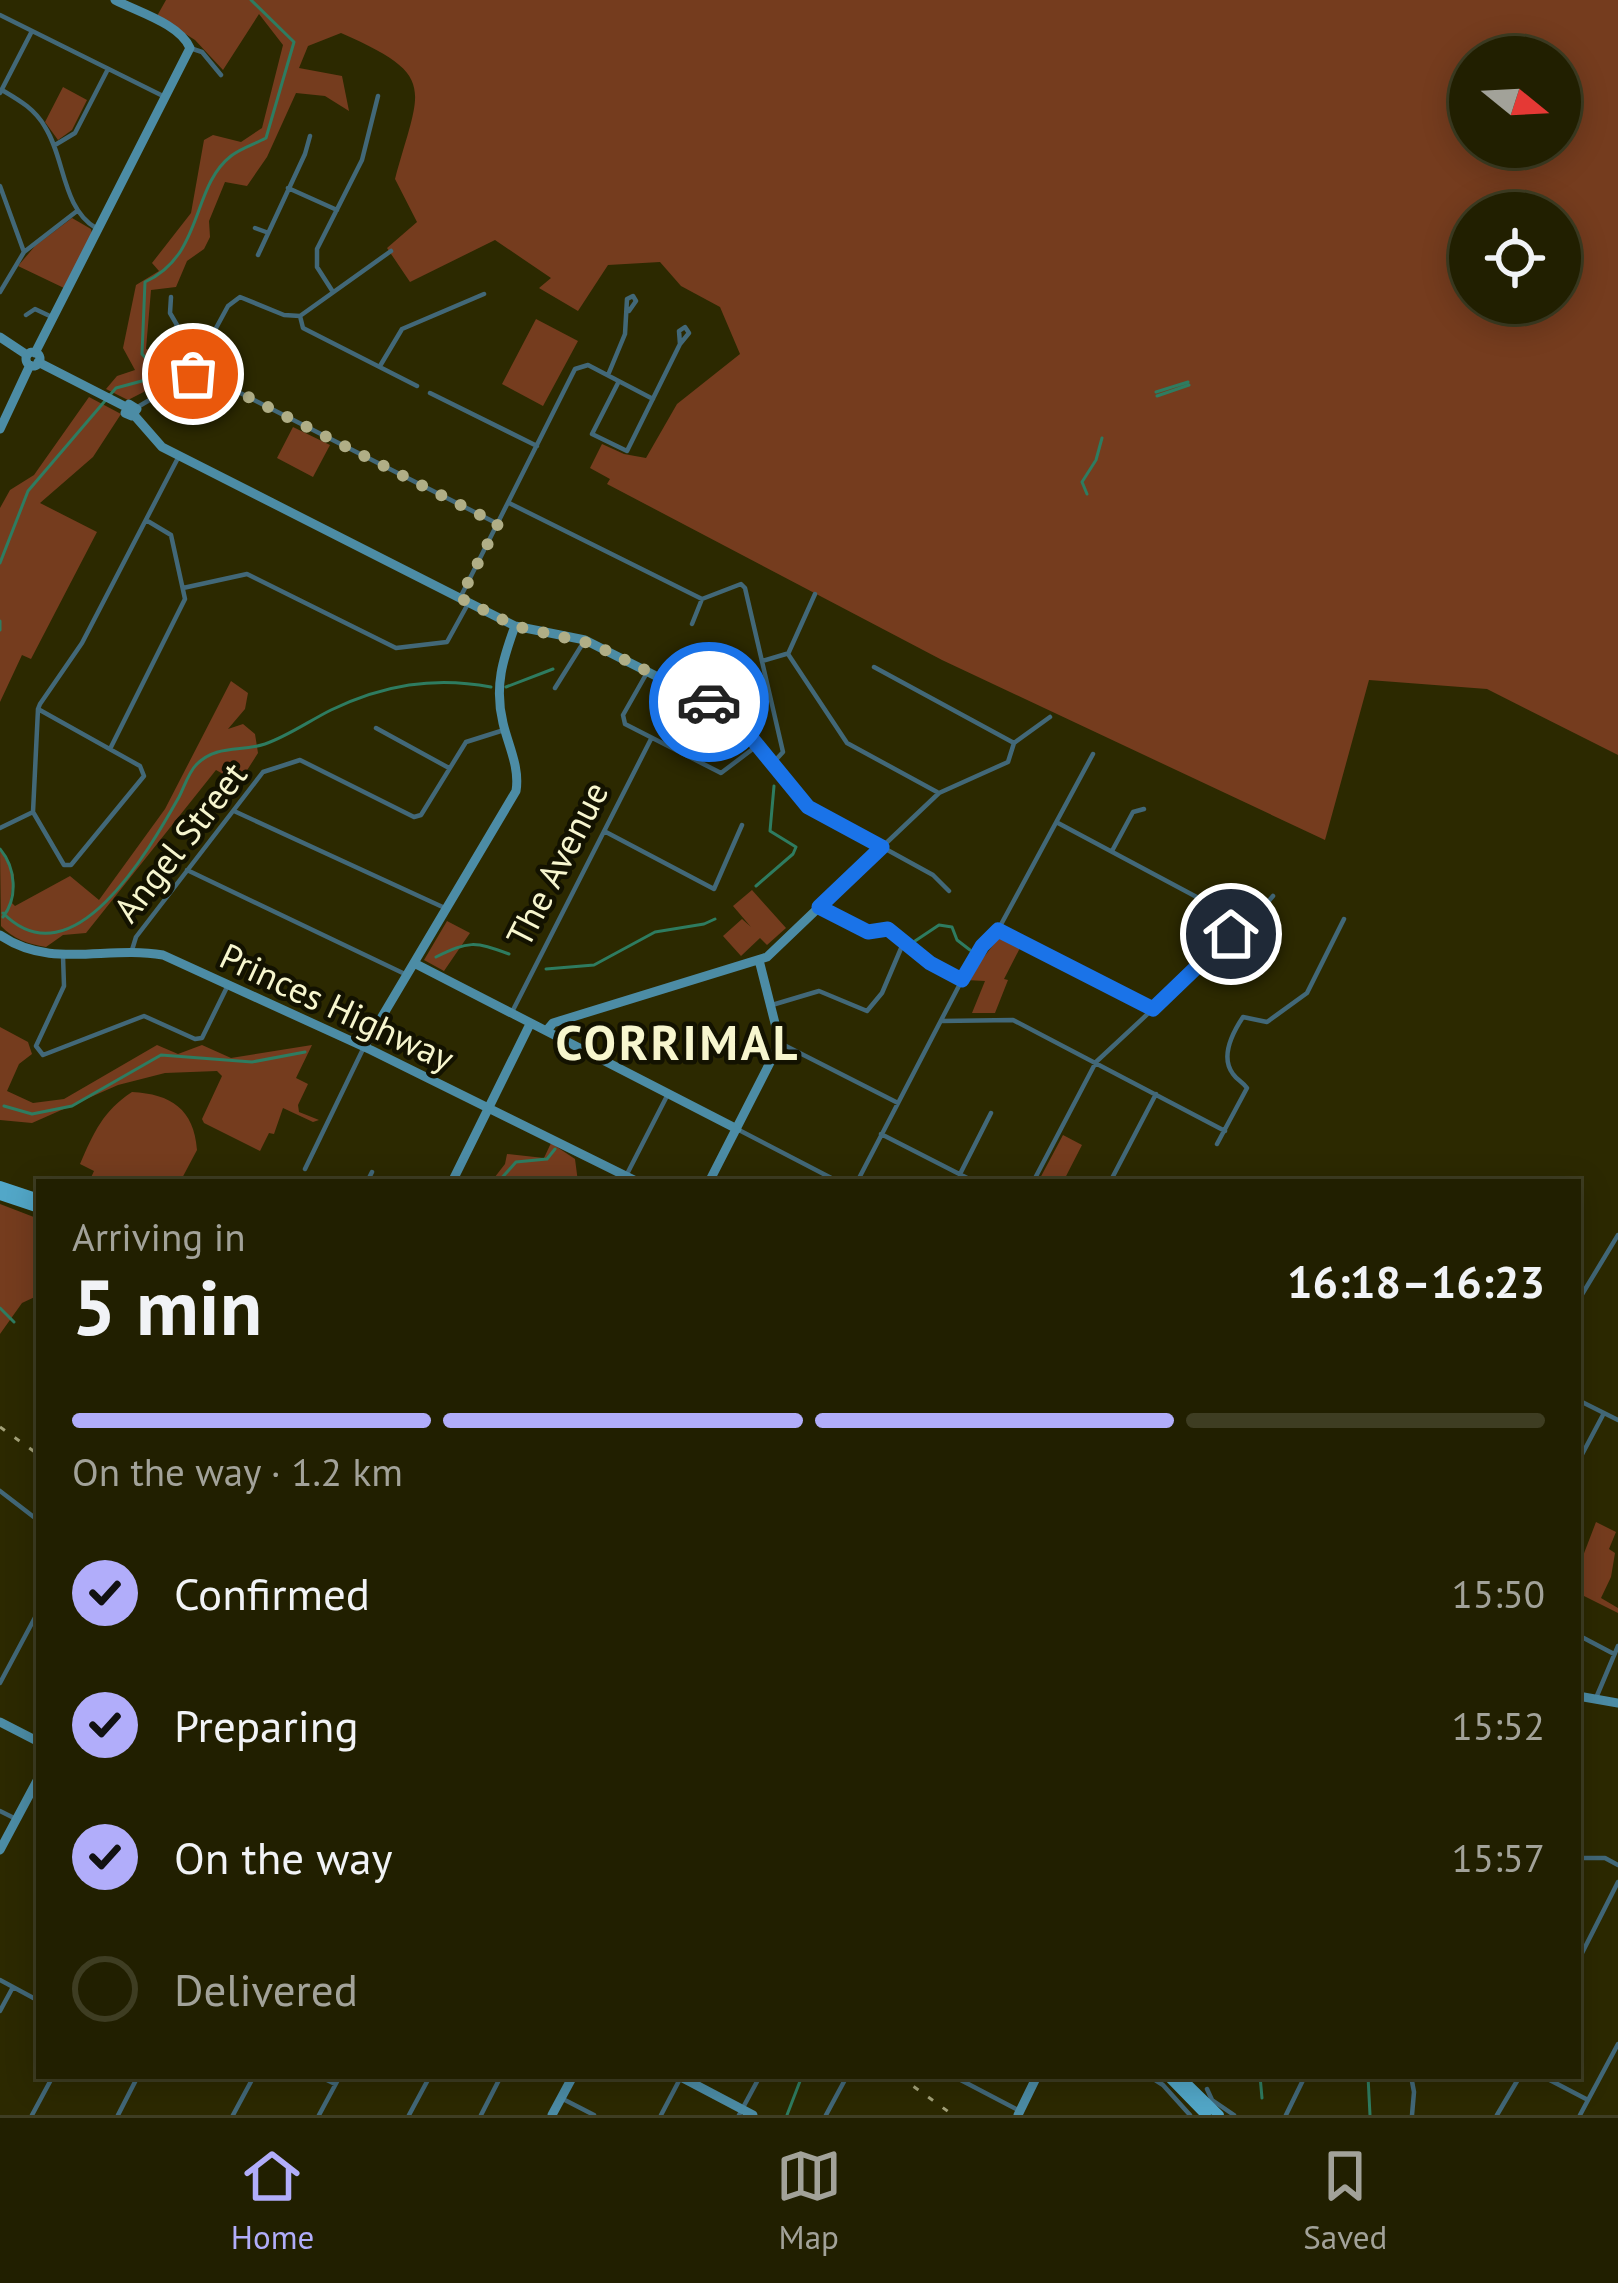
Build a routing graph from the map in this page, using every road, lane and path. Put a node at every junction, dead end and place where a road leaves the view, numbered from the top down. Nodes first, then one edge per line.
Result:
1 (115, 0) edge
2 (0, 15) edge
3 (32, 31) junction
4 (190, 48) junction
5 (108, 69) junction
6 (221, 75) dead end
7 (1, 92) edge
8 (378, 95) dead end
9 (166, 98) junction
10 (310, 136) dead end
11 (55, 145) junction
12 (0, 187) edge
13 (288, 188) junction
14 (337, 211) junction
15 (77, 212) junction
16 (255, 228) dead end
17 (99, 229) junction
18 (266, 232) junction
19 (392, 251) dead end
20 (24, 252) junction
21 (258, 255) dead end
22 (0, 292) edge
23 (333, 292) junction
24 (484, 294) dead end
25 (171, 297) dead end
26 (629, 311) dead end
27 (26, 315) dead end
28 (300, 316) junction
29 (54, 318) junction
30 (190, 330) dead end
31 (0, 337) edge
32 (680, 344) dead end
33 (33, 359) junction
34 (170, 366) junction
35 (380, 366) junction
36 (195, 370) junction
37 (608, 375) junction
38 (619, 381) junction
39 (178, 383) junction
40 (417, 386) dead end
41 (430, 393) dead end
42 (653, 399) junction
43 (128, 408) junction
44 (0, 429) edge
45 (537, 446) junction
46 (179, 456) junction
47 (509, 503) junction
48 (146, 520) junction
49 (498, 524) junction
50 (183, 587) junction
51 (815, 594) dead end
52 (702, 599) junction
53 (465, 600) junction
54 (692, 624) dead end
55 (515, 626) junction
56 (585, 640) junction
57 (788, 654) junction
58 (762, 661) junction
59 (874, 667) dead end
60 (648, 671) junction
61 (555, 688) dead end
62 (39, 706) junction
63 (1050, 717) dead end
64 (376, 728) dead end
65 (504, 730) junction
66 (651, 739) junction
67 (1014, 743) junction
68 (758, 745) junction
69 (110, 749) junction
70 (1093, 754) dead end
71 (772, 764) junction
72 (449, 768) junction
73 (939, 794) junction
74 (1138, 807) dead end
75 (232, 810) junction
76 (33, 812) junction
77 (1058, 823) junction
78 (742, 825) dead end
79 (0, 828) edge
80 (604, 831) junction
81 (882, 847) junction
82 (1112, 851) junction
83 (187, 869) junction
84 (949, 891) dead end
85 (1262, 896) dead end
86 (819, 907) junction
87 (447, 909) junction
88 (1344, 919) dead end
89 (1232, 928) junction
90 (998, 930) junction
91 (0, 935) edge
92 (904, 939) junction
93 (132, 952) junction
94 (63, 956) junction
95 (1312, 956) dead end
96 (759, 960) junction
97 (1322, 961) junction
98 (414, 963) junction
99 (407, 975) junction
100 (962, 980) junction
101 (228, 986) junction
102 (772, 1005) junction
103 (1153, 1009) junction
104 (512, 1013) junction
105 (941, 1021) junction
106 (530, 1024) junction
107 (548, 1029) junction
108 (780, 1043) junction
109 (364, 1047) junction
110 (1096, 1062) junction
111 (668, 1094) junction
112 (1156, 1094) junction
113 (898, 1103) junction
114 (487, 1108) junction
115 (992, 1113) dead end
116 (737, 1129) junction
117 (1225, 1131) junction
118 (881, 1134) junction
119 (1217, 1144) dead end
120 (305, 1169) dead end
121 (372, 1172) dead end
122 (959, 1174) junction
123 (626, 1176) junction
124 (368, 1179) edge
125 (453, 1179) edge
126 (632, 1179) edge
127 (711, 1179) edge
128 (833, 1179) edge
129 (858, 1179) edge
130 (969, 1179) edge
131 (1035, 1179) edge
132 (1112, 1179) edge
133 (0, 1190) edge
134 (36, 1203) edge
135 (1618, 1235) edge
136 (1581, 1299) edge
137 (1581, 1402) edge
138 (1604, 1413) junction
139 (1618, 1420) edge
140 (1581, 1456) edge
141 (0, 1491) edge
142 (36, 1519) edge
143 (36, 1616) edge
144 (1581, 1637) edge
145 (1618, 1646) edge
146 (1614, 1654) junction
147 (0, 1683) edge
148 (1581, 1696) edge
149 (1596, 1698) junction
150 (1618, 1703) edge
151 (0, 1722) edge
152 (36, 1741) edge
153 (36, 1782) edge
154 (0, 1811) edge
155 (16, 1819) junction
156 (0, 1850) edge
157 (1581, 1858) edge
158 (1618, 1865) edge
159 (1618, 1882) edge
160 (1581, 1946) edge
161 (0, 1980) edge
162 (13, 1987) junction
163 (36, 1999) edge
164 (0, 2012) edge
165 (1618, 2044) edge
166 (1608, 2062) junction
167 (1618, 2068) edge
168 (51, 2079) edge
169 (136, 2079) edge
170 (252, 2079) edge
171 (326, 2079) edge
172 (338, 2079) edge
173 (428, 2079) edge
174 (499, 2079) edge
175 (571, 2079) edge
176 (679, 2079) edge
177 (685, 2079) edge
178 (758, 2079) edge
179 (845, 2079) edge
180 (958, 2079) edge
181 (1037, 2079) edge
182 (1037, 2079) edge
183 (1154, 2079) edge
184 (1171, 2079) edge
185 (1182, 2079) edge
186 (1304, 2079) edge
187 (1412, 2079) edge
188 (1518, 2079) edge
189 (1548, 2079) edge
190 (335, 2084) junction
191 (1207, 2089) dead end
192 (561, 2098) junction
193 (1588, 2100) junction
194 (1021, 2111) edge
195 (741, 2112) edge
196 (32, 2115) edge
197 (118, 2115) edge
198 (233, 2115) edge
199 (320, 2115) edge
200 (409, 2115) edge
201 (481, 2115) edge
202 (552, 2115) edge
203 (593, 2115) edge
204 (661, 2115) edge
205 (754, 2115) edge
206 (826, 2115) edge
207 (1190, 2115) edge
208 (1206, 2115) edge
209 (1219, 2115) edge
210 (1234, 2115) edge
211 (1286, 2115) edge
212 (1412, 2115) edge
213 (1497, 2115) edge
214 (1580, 2115) edge

1 - 4 main road
2 - 3 street
3 - 5 street
3 - 7 street
4 - 6 street
4 - 9 main road
5 - 9 street
5 - 11 street
7 - 11 street
8 - 14 street
9 - 17 main road
10 - 13 street
11 - 15 street
12 - 20 street
13 - 14 street
13 - 18 street
14 - 23 street
15 - 17 street
15 - 20 street
16 - 18 street
17 - 29 main road
18 - 21 street
19 - 23 street
20 - 22 street
23 - 28 street
24 - 35 street
25 - 34 street
26 - 37 street
27 - 29 street
28 - 35 street
28 - 36 street
29 - 33 main road
30 - 34 street
31 - 33 main road
32 - 42 street
33 - 43 main road
33 - 44 main road
34 - 39 street
35 - 40 street
36 - 39 street
36 - 49 street
37 - 38 street
37 - 45 street
38 - 42 street
38 - 42 street
39 - 43 street
41 - 45 street
43 - 46 main road
45 - 47 street
46 - 48 street
46 - 53 main road
47 - 49 street
47 - 52 street
48 - 50 street
48 - 62 street
49 - 53 street
50 - 53 street
50 - 69 street
51 - 57 street
52 - 54 street
52 - 58 street
53 - 55 main road
55 - 56 main road
55 - 65 main road
56 - 60 main road
56 - 61 street
57 - 58 street
57 - 73 street
58 - 71 street
59 - 67 street
60 - 66 street
60 - 68 main road
62 - 69 street
62 - 76 street
63 - 67 street
64 - 72 street
65 - 72 street, Angel Street
65 - 87 main road
66 - 68 street
66 - 80 street, The Avenue
67 - 73 street
68 - 71 main road
69 - 76 street
70 - 77 street
71 - 81 main road
72 - 75 street, Angel Street
73 - 81 street
74 - 82 street
75 - 83 street, Angel Street
75 - 87 street
76 - 79 street
77 - 82 street
77 - 90 street
78 - 80 street
80 - 104 street, The Avenue
81 - 84 street
81 - 86 main road
82 - 89 street
83 - 93 street, Angel Street
83 - 99 street
85 - 89 street
86 - 92 street
86 - 96 main road
87 - 98 main road
88 - 97 street
89 - 103 street
90 - 100 street
90 - 103 street
91 - 94 main road, Princes Highway
92 - 100 street
92 - 102 street
93 - 94 main road, Princes Highway
93 - 101 main road, Princes Highway
94 - 101 street
95 - 97 street
96 - 102 main road
96 - 107 main road
97 - 117 street
98 - 99 main road
98 - 104 main road
99 - 109 main road
100 - 105 street
101 - 109 main road, Princes Highway
102 - 108 main road
103 - 110 street
104 - 106 main road
105 - 110 street
105 - 113 street
106 - 107 main road
106 - 114 main road
107 - 111 main road
108 - 113 street
108 - 116 main road
109 - 114 main road, Princes Highway
109 - 120 street
110 - 112 street
110 - 131 street
111 - 116 main road
111 - 123 street
112 - 117 street
112 - 132 street
113 - 118 street
114 - 123 main road, Princes Highway
114 - 125 main road
115 - 122 street
116 - 127 main road
116 - 128 street
117 - 119 street
118 - 122 street
118 - 129 street
121 - 124 street
122 - 130 street
123 - 126 main road, Princes Highway
133 - 134 main road
135 - 136 street
137 - 138 street
138 - 139 street
138 - 140 street
141 - 142 street
143 - 147 street
144 - 146 street
145 - 146 street
146 - 149 street
148 - 149 main road
149 - 150 main road
151 - 152 main road
153 - 155 main road
154 - 155 street
155 - 156 main road
157 - 158 street
159 - 160 street
161 - 162 street
162 - 163 street
162 - 164 street
165 - 166 street
166 - 167 street
166 - 193 street
168 - 196 street
169 - 197 street
170 - 198 street
171 - 190 street
172 - 190 street
173 - 200 street
174 - 201 street
175 - 192 main road
176 - 204 street
177 - 195 main road
178 - 195 street
179 - 206 street
180 - 194 street
181 - 194 main road
182 - 194 main road
183 - 207 street
184 - 208 main road
185 - 209 main road
186 - 211 street
187 - 212 street
188 - 213 street
189 - 193 street
190 - 199 street
191 - 210 street
192 - 202 main road
192 - 203 street
193 - 214 street
195 - 205 main road

